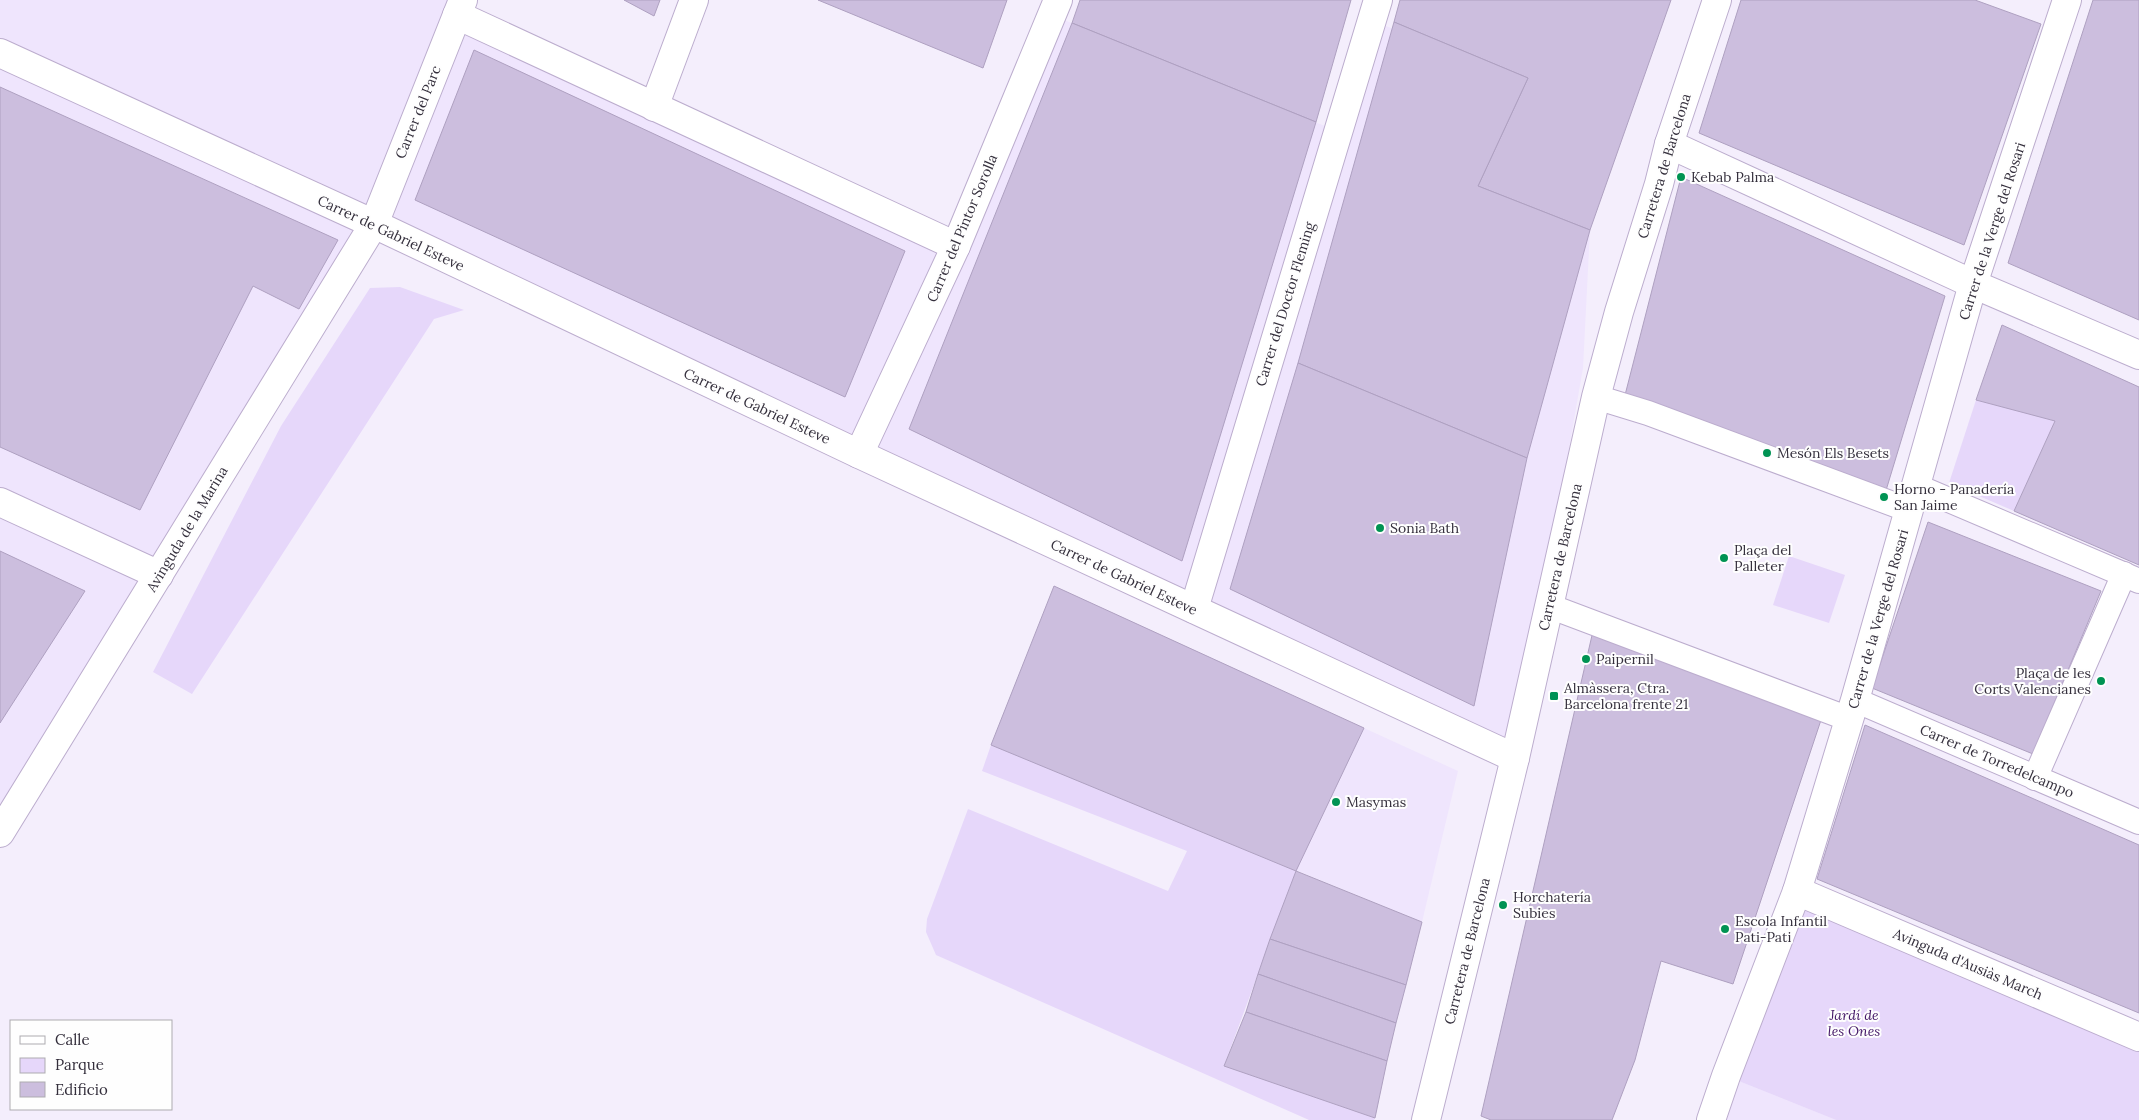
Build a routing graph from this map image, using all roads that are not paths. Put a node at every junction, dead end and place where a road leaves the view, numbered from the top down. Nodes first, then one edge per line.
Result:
1 (694, 0) edge
2 (1058, 0) edge
3 (1378, 0) edge
4 (1717, 0) edge
5 (2067, 0) edge
6 (460, 7) edge
7 (0, 53) edge
8 (654, 107) junction
9 (1669, 144) junction
10 (374, 224) junction
11 (956, 246) junction
12 (1973, 284) junction
13 (2139, 355) edge
14 (1596, 396) junction
15 (859, 454) junction
16 (1912, 498) junction
17 (0, 502) edge
18 (159, 575) junction
19 (2131, 577) edge
20 (1549, 606) junction
21 (1194, 609) junction
22 (1852, 710) junction
23 (1515, 758) junction
24 (2035, 778) junction
25 (2139, 822) edge
26 (0, 833) edge
27 (1797, 891) junction
28 (2139, 1037) edge
29 (1426, 1120) edge
30 (1712, 1120) edge

1 - 8 street
2 - 11 street, Carrer del Pintor Sorolla
3 - 21 street, Carrer del Doctor Fleming
4 - 9 street, Carretera de Barcelona
5 - 12 street, Carrer de la Verge del Rosari
6 - 8 street
6 - 10 street, Carrer del Parc
7 - 10 street, Carrer de Gabriel Esteve
8 - 11 street
9 - 12 street
9 - 14 street, Carretera de Barcelona
10 - 15 street, Carrer de Gabriel Esteve
10 - 18 street, Avinguda de la Marina
11 - 15 street, Carrer del Pintor Sorolla
12 - 13 street
12 - 16 street, Carrer de la Verge del Rosari
14 - 16 street
14 - 20 street, Carretera de Barcelona
15 - 21 street, Carrer de Gabriel Esteve
16 - 19 street
16 - 22 street, Carrer de la Verge del Rosari
17 - 18 street
18 - 26 street, Avinguda de la Marina
19 - 24 street
20 - 22 street, Carrer de Torredelcampo
20 - 23 street, Carretera de Barcelona
21 - 23 street, Carrer de Gabriel Esteve
22 - 24 street, Carrer de Torredelcampo
22 - 27 street, Carrer de la Verge del Rosari
23 - 29 street, Carretera de Barcelona
24 - 25 street, Carrer de Torredelcampo
27 - 28 street, Avinguda d'Ausiàs March
27 - 30 street, Carrer de la Verge del Rosari

